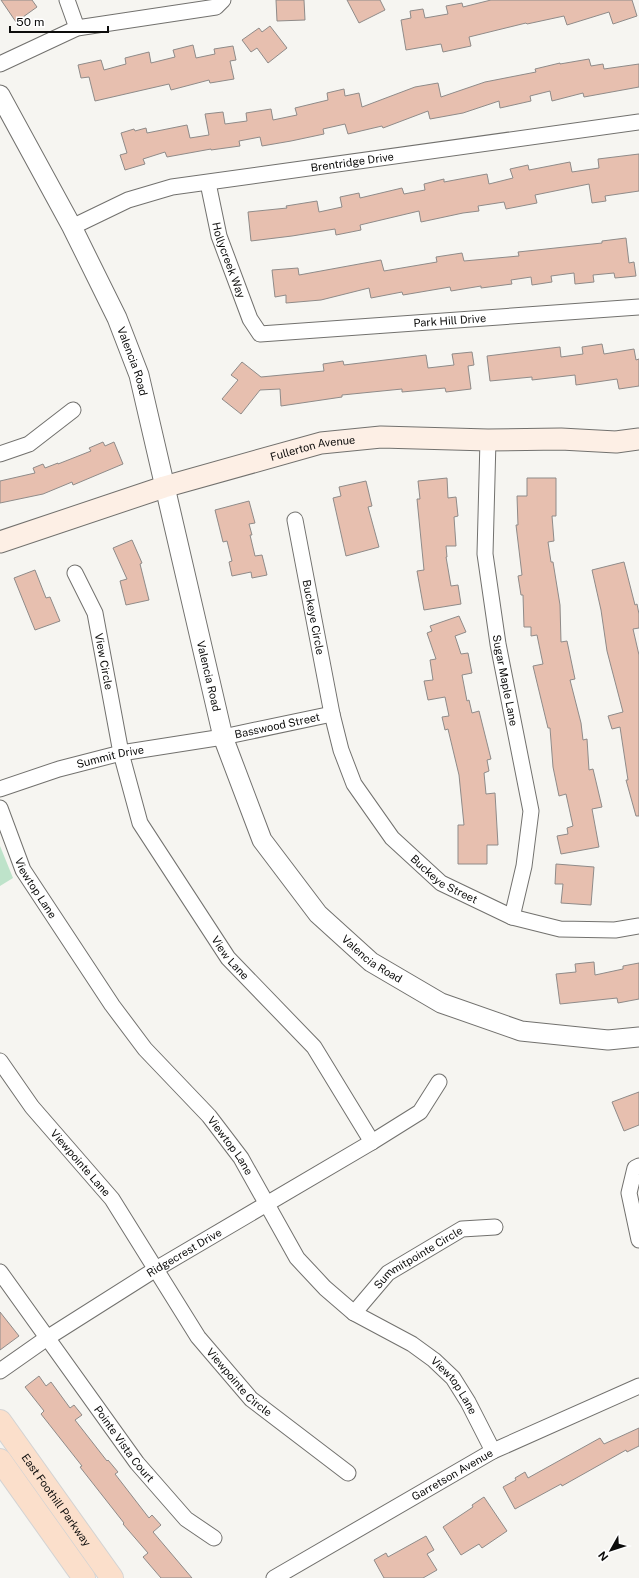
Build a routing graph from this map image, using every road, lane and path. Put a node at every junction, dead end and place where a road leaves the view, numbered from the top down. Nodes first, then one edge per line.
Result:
1 (67, 0) edge
2 (223, 0) edge
3 (77, 28) junction
4 (0, 64) edge
5 (0, 95) edge
6 (639, 122) edge
7 (208, 183) junction
8 (72, 227) junction
9 (639, 307) edge
10 (260, 334) joint
11 (73, 410) dead end
12 (639, 439) edge
13 (488, 440) junction
14 (0, 454) edge
15 (164, 487) junction
16 (296, 520) dead end
17 (0, 542) edge
18 (75, 573) dead end
19 (332, 714) junction
20 (223, 737) junction
21 (121, 753) junction
22 (0, 789) edge
23 (0, 808) edge
24 (512, 917) junction
25 (639, 926) edge
26 (639, 1037) edge
27 (0, 1061) edge
28 (439, 1082) dead end
29 (372, 1142) junction
30 (637, 1167) edge
31 (266, 1204) junction
32 (495, 1227) dead end
33 (639, 1240) edge
34 (156, 1269) junction
35 (0, 1272) edge
36 (354, 1313) junction
37 (47, 1338) junction
38 (0, 1371) edge
39 (639, 1386) edge
40 (0, 1421) edge
41 (493, 1451) junction
42 (0, 1460) edge
43 (348, 1473) dead end
44 (214, 1538) dead end
45 (84, 1578) edge
46 (112, 1578) edge
47 (274, 1578) edge

1 - 3 street
2 - 3 street
3 - 4 street
5 - 8 street, Valencia Road
6 - 7 street, Brentridge Drive
7 - 8 street, Brentridge Drive
7 - 10 street, Hollycreek Way
8 - 15 street, Valencia Road
9 - 10 street, Park Hill Drive
11 - 14 street
12 - 13 main road, Fullerton Avenue
13 - 15 main road, Fullerton Avenue
13 - 24 street, Sugar Maple Lane
15 - 17 main road, Fullerton Avenue
15 - 20 street, Valencia Road
16 - 19 street, Buckeye Circle
18 - 21 street, View Circle
19 - 20 street, Basswood Street
19 - 24 street, Buckeye Street
20 - 21 street, Summit Drive
20 - 26 street, Valencia Road
21 - 22 street, Summit Drive
21 - 29 street, View Lane
23 - 31 street, Viewtop Lane
24 - 25 street, Buckeye Street
27 - 34 street, Viewpointe Lane
28 - 29 street, Ridgecrest Drive
29 - 31 street, Ridgecrest Drive
30 - 33 street
31 - 34 street, Ridgecrest Drive
31 - 36 street, Viewtop Lane
32 - 36 street, Summitpointe Circle
34 - 37 street, Ridgecrest Drive
34 - 43 street, Viewpointe Circle
35 - 37 street, Pointe Vista Court
36 - 41 street, Viewtop Lane
37 - 38 street, Ridgecrest Drive
37 - 44 street, Pointe Vista Court
39 - 41 street, Garretson Avenue
40 - 46 main road, East Foothill Parkway
41 - 47 street, Garretson Avenue
42 - 45 main road, East Foothill Parkway

